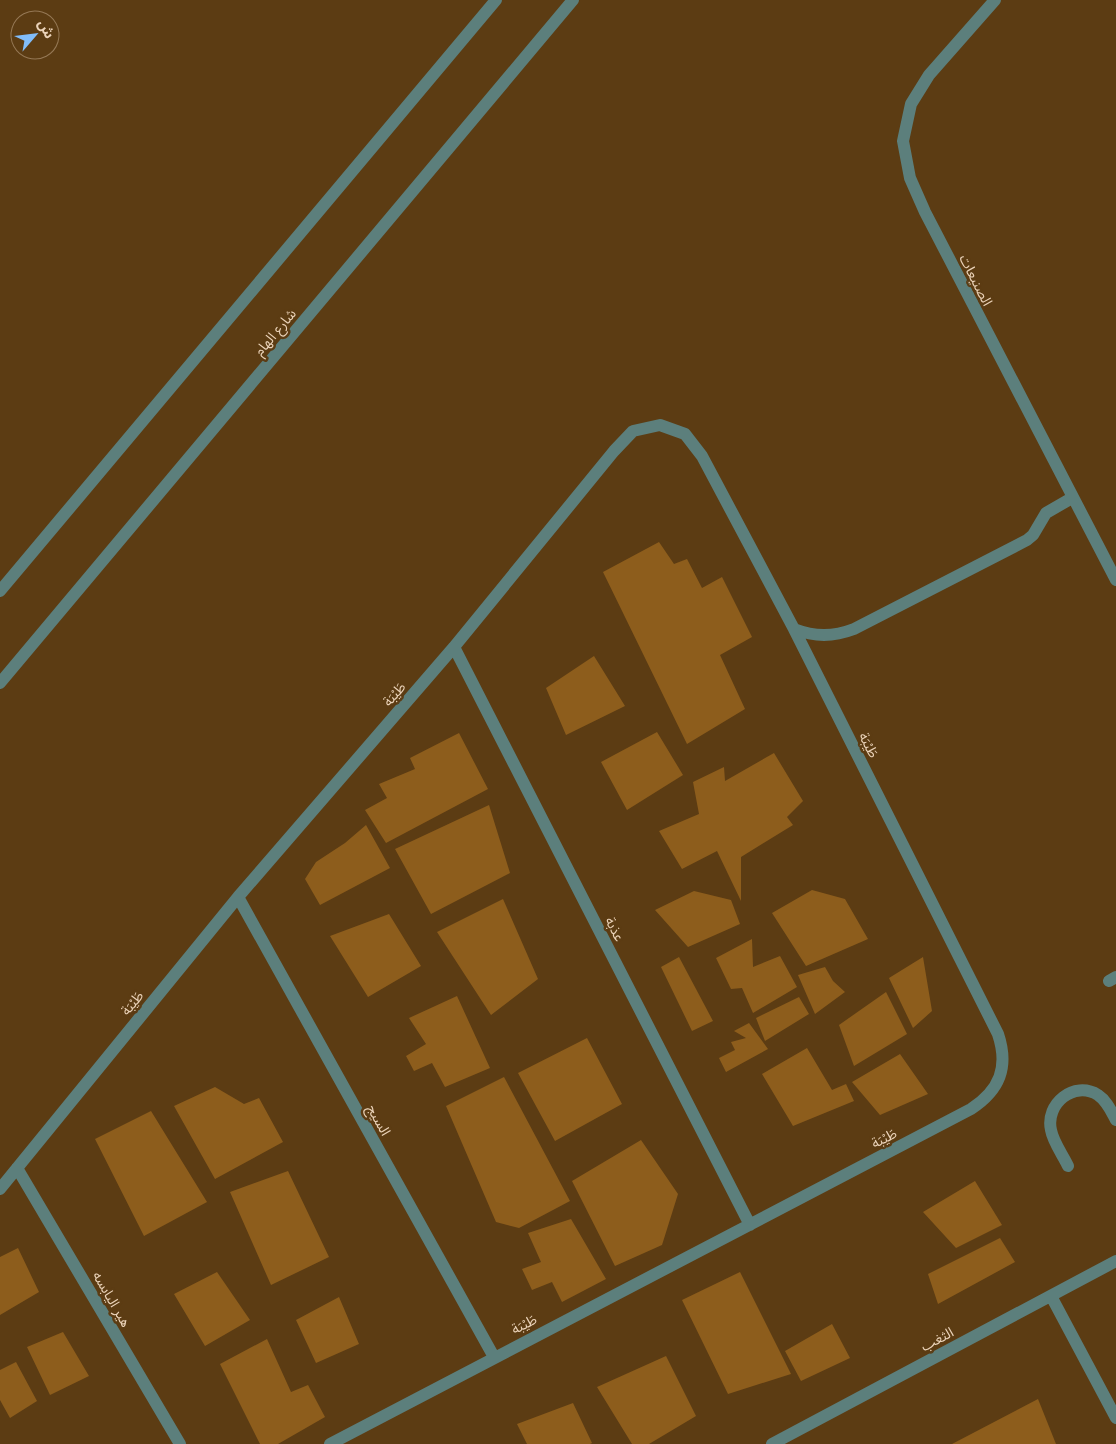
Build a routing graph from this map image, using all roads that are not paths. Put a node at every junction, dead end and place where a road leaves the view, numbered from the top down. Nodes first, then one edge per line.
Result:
1 (496, 0) edge
2 (573, 0) edge
3 (995, 0) edge
4 (1072, 498) junction
5 (1116, 580) edge
6 (0, 591) edge
7 (794, 629) junction
8 (454, 647) junction
9 (0, 683) edge
10 (238, 897) junction
11 (1116, 1120) edge
12 (1068, 1166) dead end
13 (18, 1168) junction
14 (0, 1188) edge
15 (750, 1225) junction
16 (1116, 1261) edge
17 (1051, 1296) junction
18 (494, 1357) junction
19 (1116, 1418) edge
20 (180, 1444) edge
21 (330, 1444) edge
22 (772, 1444) edge

1 - 6 street
2 - 9 street, شارع الهام
3 - 4 street, الصنيعات
4 - 5 street, الصنيعات
4 - 7 street
7 - 8 street, طَيْبَة
7 - 15 street, طَيْبَة
8 - 10 street, طَيْبَة
8 - 15 street, عذبة
10 - 13 street, طَيْبَة
10 - 18 street, السيج
11 - 12 street
13 - 14 street, طَيْبَة
13 - 20 street, هير اليابسه
15 - 18 street, طَيْبَة
16 - 17 street, الثغب
17 - 19 street
17 - 22 street, الثغب
18 - 21 street, طَيْبَة

